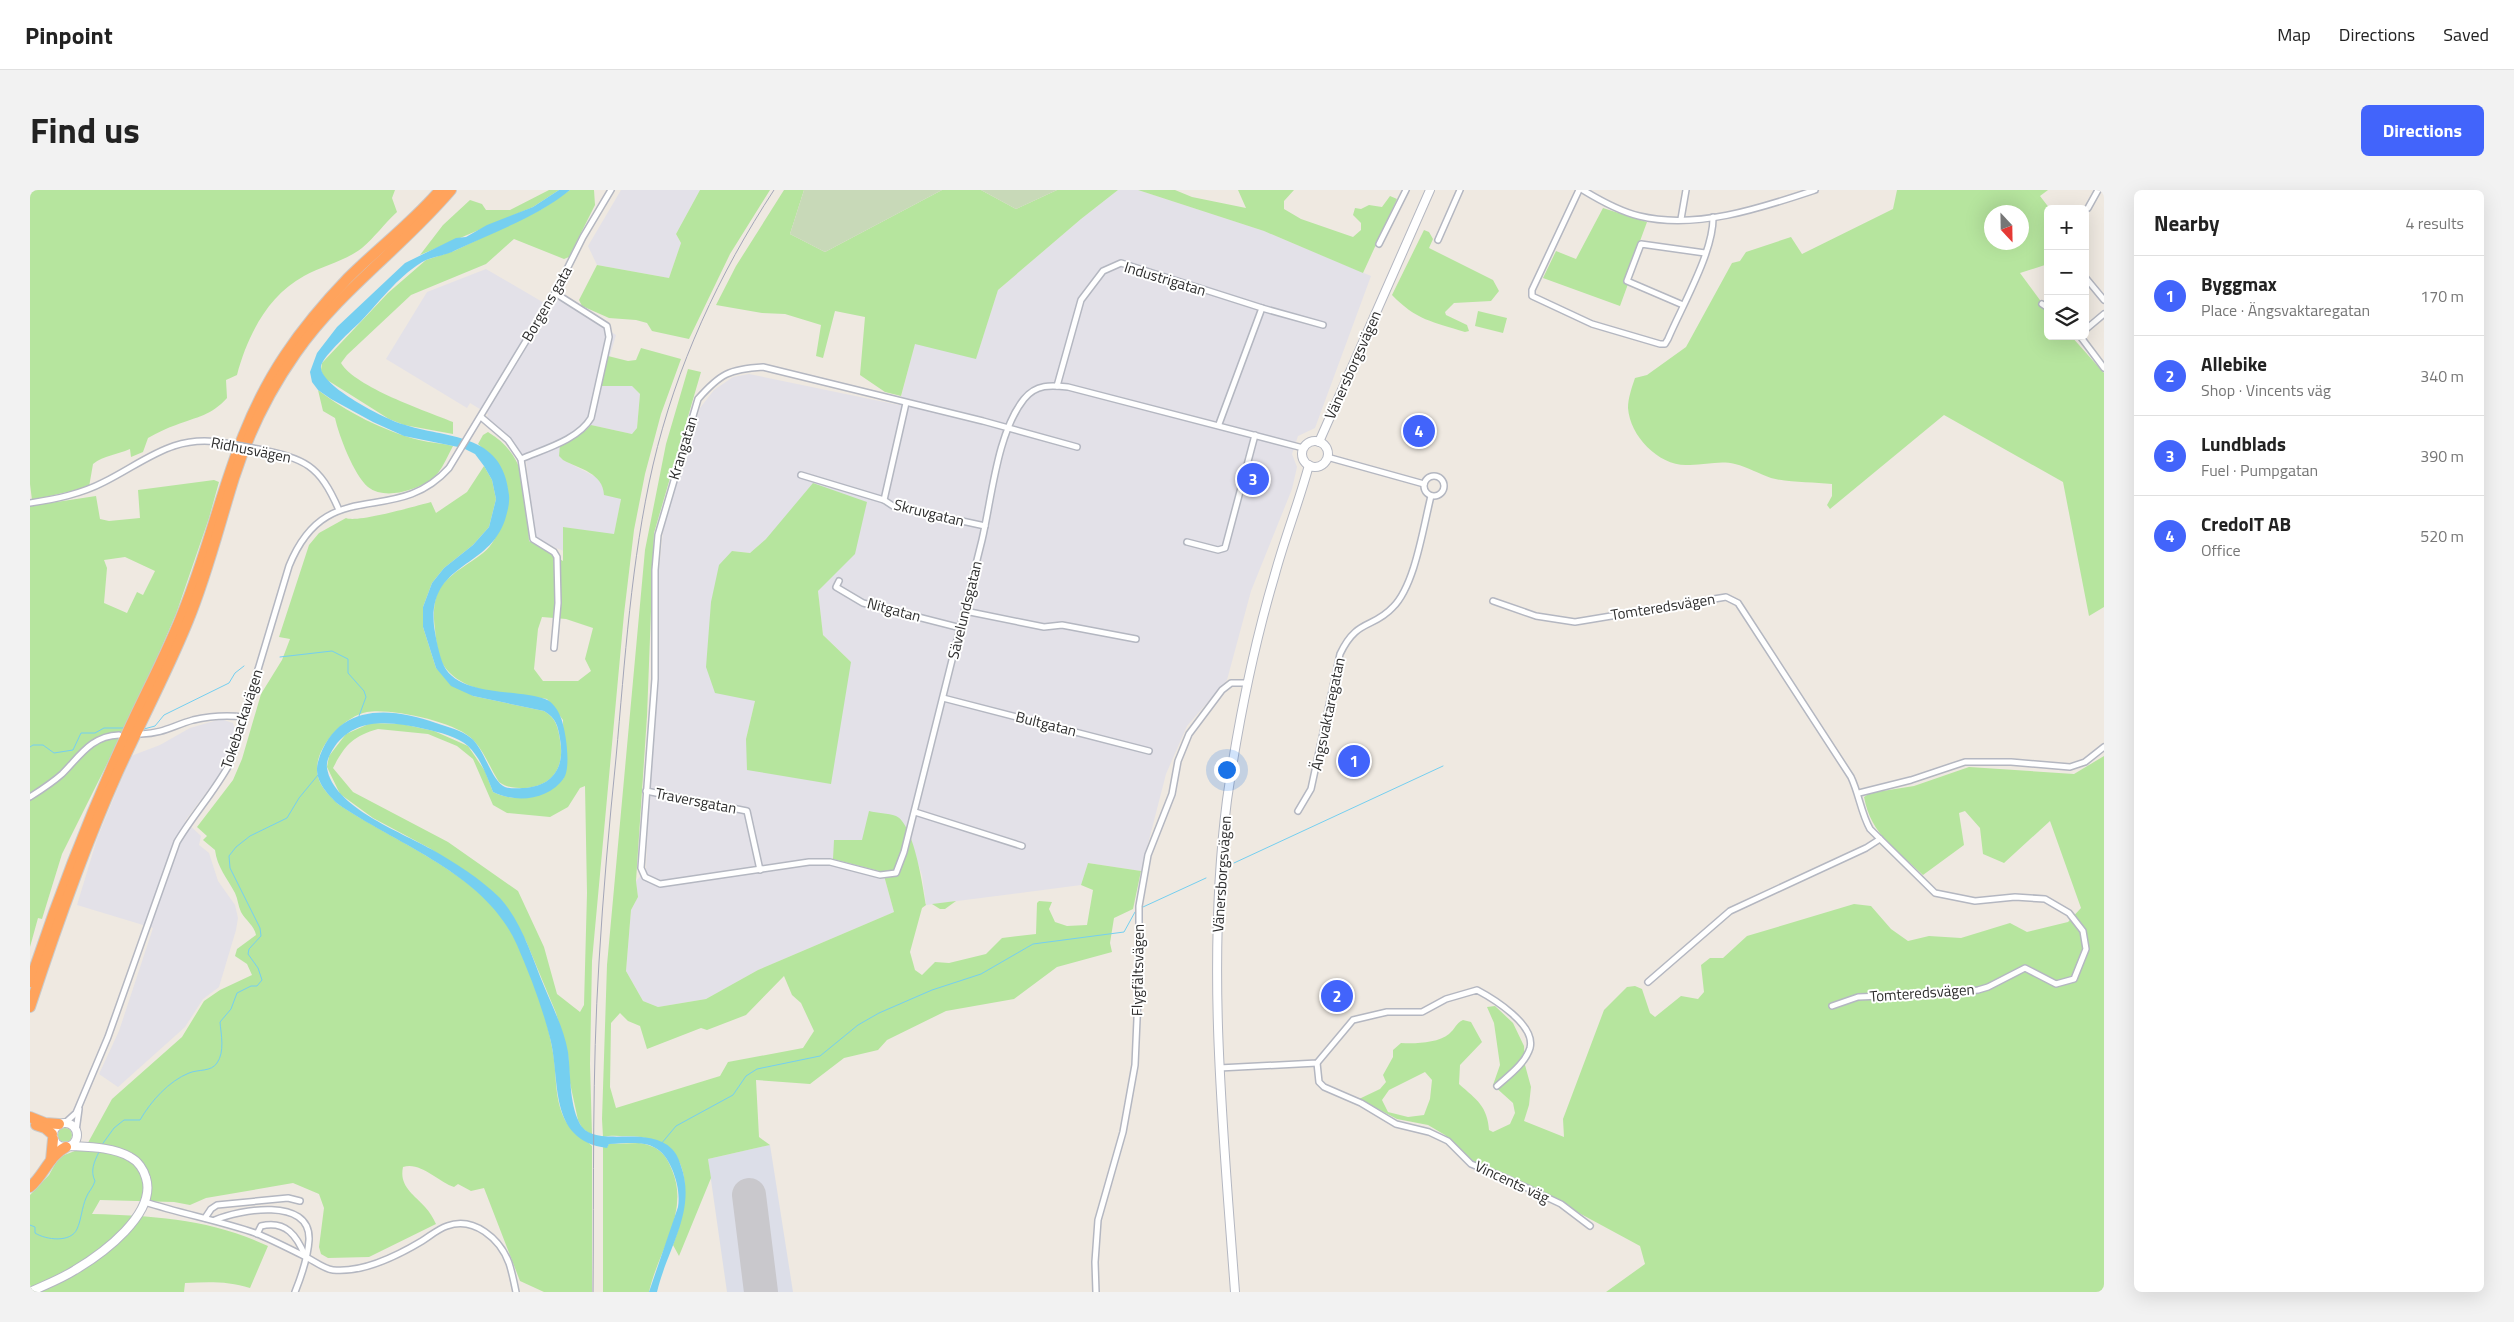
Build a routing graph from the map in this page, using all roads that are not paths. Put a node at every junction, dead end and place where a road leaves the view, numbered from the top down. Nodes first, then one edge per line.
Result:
1 (440, 190) edge
2 (451, 190) edge
3 (611, 190) edge
4 (1406, 190) edge
5 (1430, 190) edge
6 (1435, 190) edge
7 (1460, 190) edge
8 (1581, 190) edge
9 (1686, 190) edge
10 (1815, 190) edge
11 (2098, 190) edge
12 (1807, 191) edge
13 (2089, 206) edge
14 (1713, 217) junction
15 (1681, 219) junction
16 (1438, 240) dead end
17 (1379, 244) dead end
18 (1706, 253) junction
19 (2089, 282) edge
20 (1387, 287) junction
21 (555, 293) junction
22 (2104, 300) edge
23 (1682, 305) junction
24 (1262, 308) junction
25 (2104, 314) edge
26 (1323, 325) dead end
27 (2089, 327) edge
28 (2083, 340) edge
29 (2104, 368) edge
30 (1058, 386) junction
31 (906, 402) junction
32 (481, 417) junction
33 (1219, 424) junction
34 (1007, 428) junction
35 (1255, 435) junction
36 (1319, 442) junction
37 (1077, 447) dead end
38 (1303, 448) junction
39 (1327, 457) junction
40 (521, 460) junction
41 (1309, 465) junction
42 (801, 475) dead end
43 (1424, 484) junction
44 (1431, 496) junction
45 (884, 500) junction
46 (30, 502) edge
47 (339, 510) junction
48 (986, 526) junction
49 (1188, 542) dead end
50 (839, 582) dead end
51 (1494, 601) dead end
52 (965, 611) junction
53 (961, 628) junction
54 (1136, 639) dead end
55 (554, 648) dead end
56 (1247, 683) junction
57 (943, 698) junction
58 (244, 717) junction
59 (140, 734) dead end
60 (119, 735) dead end
61 (2104, 747) edge
62 (1149, 751) dead end
63 (646, 791) junction
64 (1859, 793) junction
65 (30, 797) edge
66 (1298, 811) dead end
67 (914, 812) junction
68 (1880, 839) junction
69 (1022, 846) dead end
70 (760, 870) junction
71 (660, 884) joint
72 (30, 982) edge
73 (1648, 982) dead end
74 (1832, 1006) dead end
75 (30, 1007) edge
76 (1317, 1064) junction
77 (1218, 1068) junction
78 (1497, 1086) dead end
79 (80, 1104) junction
80 (30, 1117) edge
81 (30, 1124) edge
82 (62, 1124) junction
83 (76, 1133) junction
84 (53, 1137) junction
85 (68, 1147) junction
86 (90, 1147) junction
87 (51, 1160) junction
88 (30, 1187) edge
89 (300, 1201) dead end
90 (145, 1202) junction
91 (205, 1218) junction
92 (215, 1220) junction
93 (1590, 1226) dead end
94 (257, 1234) junction
95 (305, 1256) junction
96 (30, 1292) edge
97 (295, 1292) edge
98 (516, 1292) edge
99 (1096, 1292) edge
100 (1235, 1292) edge

1 - 72 highway
2 - 75 highway
3 - 21 street, Borgens gata
4 - 17 street
5 - 20 main road, Vänersborgsvägen
6 - 20 main road, Vänersborgsvägen
7 - 16 street
8 - 15 street
8 - 23 street
9 - 15 street
10 - 12 street
11 - 13 street
12 - 14 street
14 - 15 street
14 - 18 street
18 - 23 street
18 - 23 street
19 - 22 street
20 - 36 main road, Vänersborgsvägen
21 - 32 street, Borgens gata
21 - 40 street
24 - 26 street, Industrigatan
24 - 30 street, Industrigatan
24 - 33 street
25 - 27 street
28 - 29 street
30 - 33 street, Sävelundsgatan
30 - 34 street, Sävelundsgatan
31 - 34 street, Krangatan
31 - 45 street, Skruvgatan
31 - 63 street, Krangatan
32 - 40 street
32 - 47 street, Tokebackavägen
33 - 35 street, Sävelundsgatan
34 - 37 street, Krangatan
34 - 48 street, Sävelundsgatan
35 - 38 street, Sävelundsgatan
35 - 49 street
36 - 38 main road
36 - 39 main road
38 - 41 main road
39 - 41 main road
39 - 43 street
40 - 55 street
41 - 56 main road, Vänersborgsvägen
42 - 45 street
43 - 44 street
43 - 44 street
44 - 66 street, Ängsvaktaregatan
45 - 48 street, Skruvgatan
46 - 47 street, Ridhusvägen, bridge
47 - 58 street, Tokebackavägen
48 - 52 street, Sävelundsgatan
50 - 53 street, Nitgatan
51 - 64 street, Tomteredsvägen
52 - 53 street, Sävelundsgatan
52 - 54 street
53 - 57 street, Sävelundsgatan
56 - 77 main road, Vänersborgsvägen
56 - 99 street, Flygfältsvägen
57 - 62 street, Bultgatan
57 - 67 street, Sävelundsgatan
58 - 59 street
58 - 79 street, Tokebackavägen
60 - 65 street
61 - 64 street
63 - 70 street, Traversgatan
63 - 71 street, Krangatan
64 - 68 street, Tomteredsvägen
67 - 69 street
67 - 70 street, Sävelundsgatan
68 - 73 street
68 - 74 street, Tomteredsvägen
70 - 71 street, Sävelundsgatan
76 - 77 street
76 - 78 street
76 - 93 street, Vincents väg
77 - 100 main road, Vänersborgsvägen
79 - 82 street, Tokebackavägen
79 - 83 street, Tokebackavägen
80 - 82 highway
81 - 84 highway
82 - 83 main road
82 - 84 main road
83 - 85 main road
83 - 86 main road
84 - 85 main road
84 - 87 highway
85 - 86 main road
85 - 87 highway
86 - 90 main road
87 - 88 highway
89 - 91 street
90 - 91 street
90 - 96 main road
91 - 92 street
92 - 94 street
92 - 95 street
94 - 95 street
94 - 95 street
95 - 97 street
95 - 98 street

